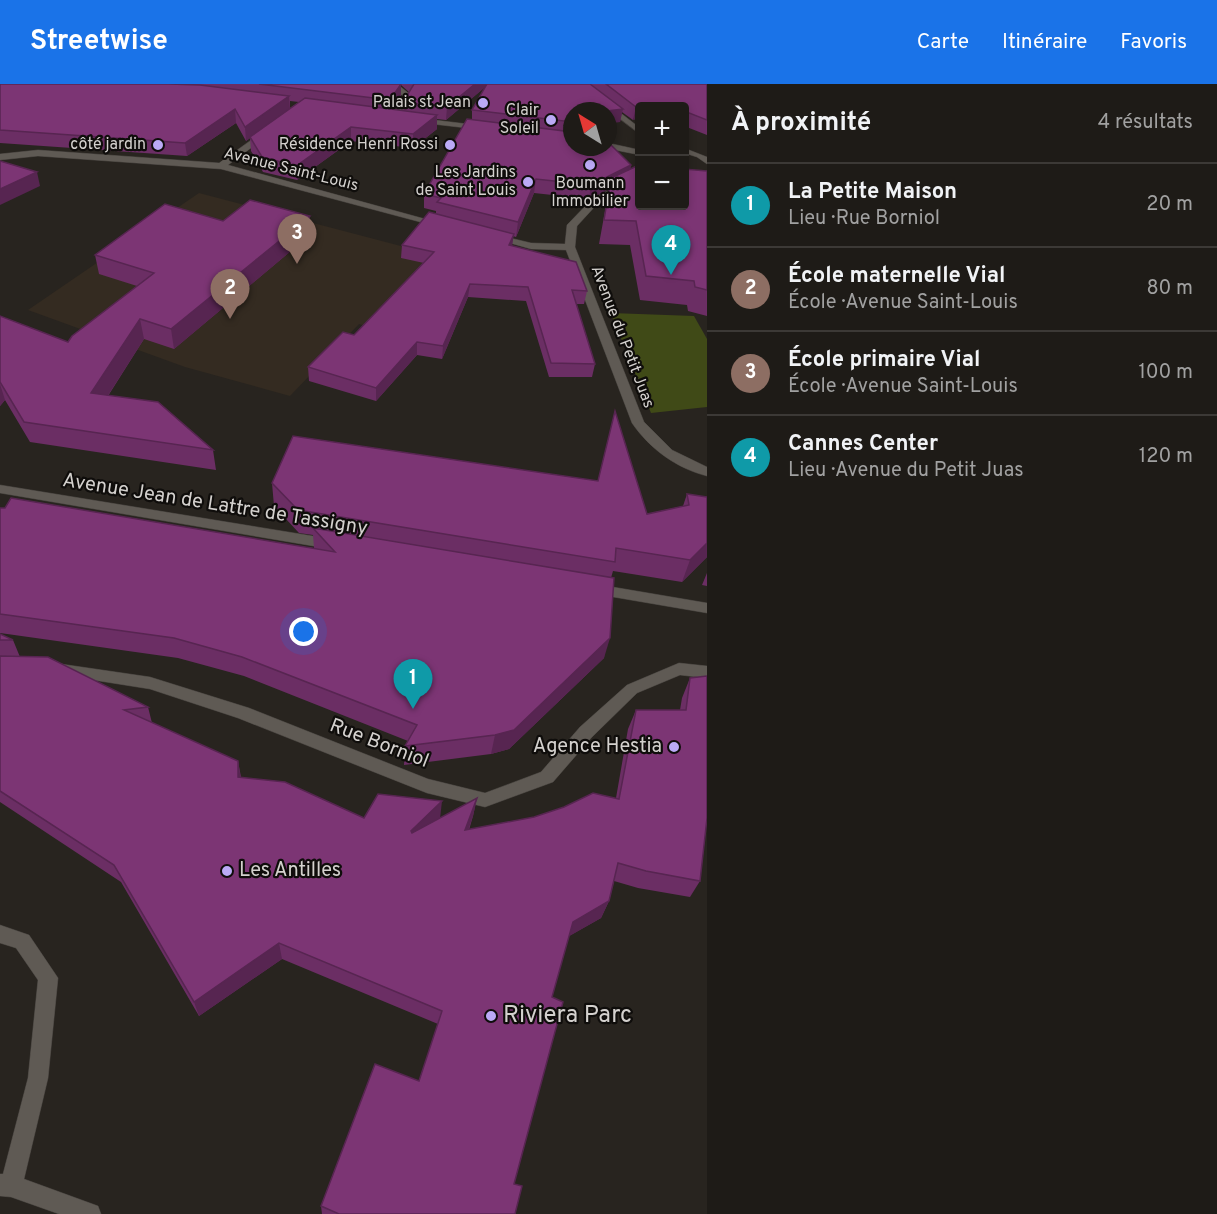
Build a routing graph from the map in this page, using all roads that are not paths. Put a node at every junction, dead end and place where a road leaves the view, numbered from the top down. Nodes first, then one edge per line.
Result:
1 (392, 84) edge
2 (578, 84) edge
3 (383, 115) edge
4 (395, 116) junction
5 (278, 125) edge
6 (635, 129) edge
7 (498, 130) edge
8 (617, 148) edge
9 (635, 152) edge
10 (689, 152) edge
11 (704, 156) edge
12 (0, 157) edge
13 (221, 166) junction
14 (635, 181) edge
15 (447, 226) edge
16 (479, 234) edge
17 (570, 247) junction
18 (707, 472) edge
19 (0, 489) edge
20 (342, 546) edge
21 (577, 586) edge
22 (707, 608) edge
23 (43, 669) edge
24 (707, 672) edge
25 (0, 934) edge
26 (5, 1185) edge
27 (90, 1214) edge

1 - 4 street
2 - 6 street
3 - 4 street
4 - 7 street
5 - 13 street
8 - 9 street
10 - 11 street
12 - 13 street, Avenue Saint-Louis
13 - 15 street, Avenue Saint-Louis
14 - 17 street, Avenue du Petit Juas
16 - 17 street
17 - 18 street, Avenue du Petit Juas
19 - 20 street, Avenue Jean de Lattre de Tassigny
21 - 22 street
23 - 24 street, Rue Borniol
25 - 26 street
26 - 27 street

